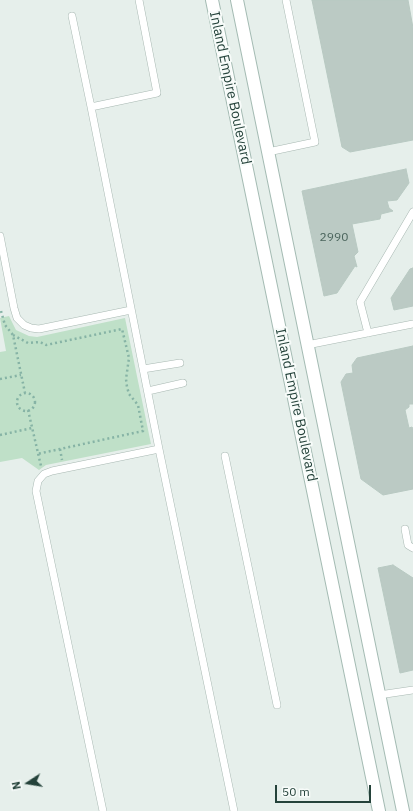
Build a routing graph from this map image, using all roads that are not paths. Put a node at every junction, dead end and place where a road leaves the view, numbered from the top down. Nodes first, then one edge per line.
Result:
1 (139, 0) edge
2 (212, 0) edge
3 (237, 0) edge
4 (286, 0) edge
5 (72, 16) dead end
6 (91, 107) junction
7 (268, 152) junction
8 (413, 212) edge
9 (0, 236) edge
10 (131, 310) junction
11 (413, 324) edge
12 (368, 333) junction
13 (307, 345) junction
14 (180, 363) dead end
15 (143, 369) junction
16 (183, 383) dead end
17 (148, 391) junction
18 (159, 449) junction
19 (225, 456) dead end
20 (405, 529) dead end
21 (413, 548) edge
22 (413, 690) edge
23 (379, 695) junction
24 (277, 705) dead end
25 (103, 811) edge
26 (234, 811) edge
27 (379, 811) edge
28 (402, 811) edge

1 - 6 lane
2 - 27 main road, Inland Empire Boulevard
3 - 7 main road, Inland Empire Boulevard
4 - 7 lane
5 - 6 lane
6 - 10 lane
7 - 13 main road, Inland Empire Boulevard
8 - 12 lane
9 - 10 lane
10 - 15 lane
11 - 12 lane
12 - 13 lane
13 - 23 main road, Inland Empire Boulevard
14 - 15 lane
15 - 17 lane
16 - 17 lane
17 - 18 lane
18 - 25 lane
18 - 26 lane
19 - 24 lane
20 - 21 lane
22 - 23 lane
23 - 28 main road, Inland Empire Boulevard

